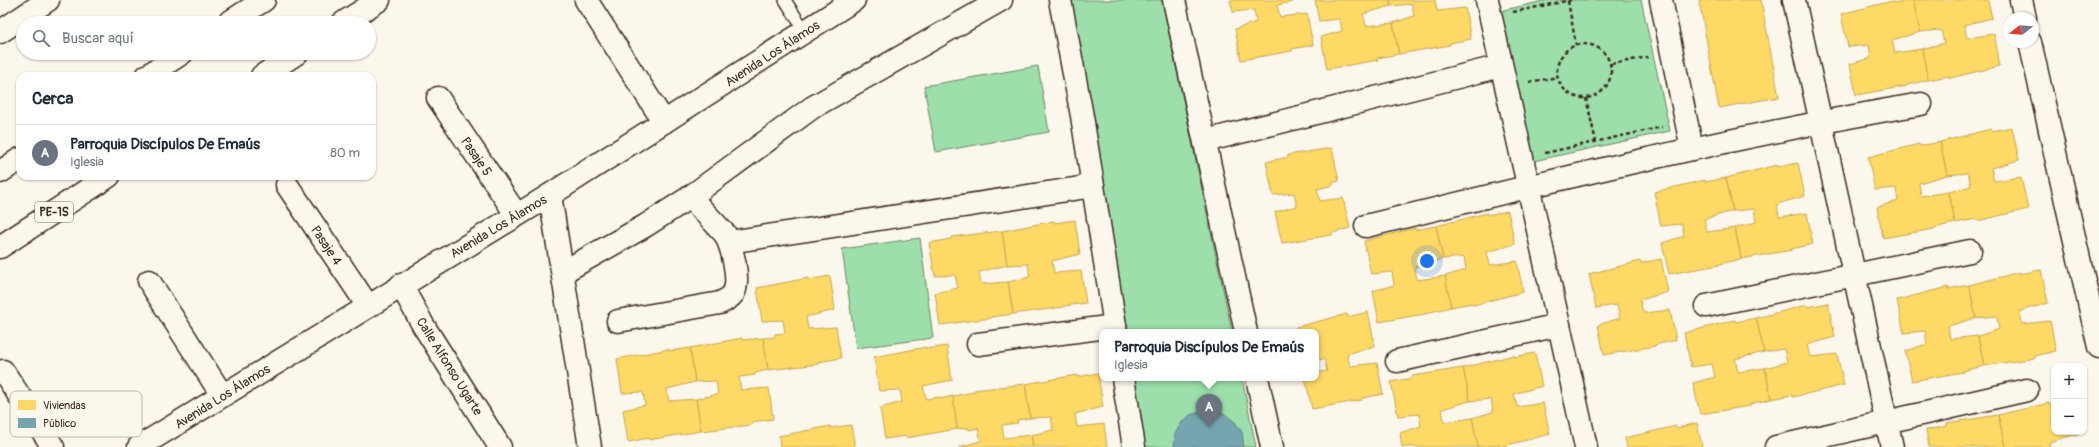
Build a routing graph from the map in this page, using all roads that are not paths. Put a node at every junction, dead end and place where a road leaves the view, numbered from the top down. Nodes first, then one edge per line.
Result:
1 (48, 0) edge
2 (264, 0) edge
3 (379, 0) edge
4 (586, 0) edge
5 (785, 0) edge
6 (854, 0) edge
7 (1001, 0) edge
8 (1060, 0) edge
9 (1174, 0) edge
10 (1661, 0) edge
11 (1794, 0) edge
12 (2021, 0) edge
13 (1492, 1) edge
14 (2024, 12) edge
15 (238, 13) edge
16 (24, 16) edge
17 (355, 16) edge
18 (16, 21) edge
19 (0, 32) edge
20 (806, 33) junction
21 (2031, 48) edge
22 (171, 60) edge
23 (287, 60) edge
24 (1501, 66) junction
25 (153, 72) edge
26 (268, 72) edge
27 (438, 98) dead end
28 (1921, 104) dead end
29 (1820, 121) junction
30 (664, 122) junction
31 (1205, 141) junction
32 (1692, 149) junction
33 (16, 162) edge
34 (0, 172) edge
35 (103, 180) edge
36 (287, 185) dead end
37 (1093, 186) junction
38 (1528, 186) junction
39 (550, 195) junction
40 (690, 197) junction
41 (516, 214) junction
42 (1366, 226) dead end
43 (729, 242) junction
44 (0, 247) edge
45 (1970, 251) dead end
46 (563, 272) junction
47 (1855, 274) junction
48 (149, 281) dead end
49 (401, 285) junction
50 (368, 306) junction
51 (1706, 306) dead end
52 (618, 320) dead end
53 (1559, 325) junction
54 (1116, 329) edge
55 (1245, 329) edge
56 (1099, 331) edge
57 (978, 344) dead end
58 (2099, 346) edge
59 (1397, 361) dead end
60 (3, 370) dead end
61 (1123, 381) edge
62 (1257, 381) edge
63 (2027, 390) dead end
64 (17, 391) edge
65 (222, 395) junction
66 (1886, 423) junction
67 (47, 437) edge
68 (53, 447) edge
69 (139, 447) edge
70 (500, 447) edge
71 (590, 447) edge
72 (1134, 447) edge
73 (1272, 447) edge
74 (1586, 447) edge
75 (1776, 447) edge
76 (1892, 447) edge

1 - 16 main road
2 - 15 main road
3 - 17 main road
4 - 30 main road
5 - 20 lane
6 - 20 main road, Avenida Los Álamos
7 - 40 main road
8 - 37 main road
9 - 31 main road
10 - 32 main road
11 - 29 main road
12 - 14 main road
13 - 24 main road
18 - 19 main road
20 - 30 main road, Avenida Los Álamos
21 - 58 main road
22 - 25 main road
23 - 26 main road
24 - 31 main road
24 - 38 main road
27 - 41 main road, Pasaje 5
28 - 29 main road
29 - 32 main road
29 - 47 main road
30 - 39 main road, Avenida Los Álamos
31 - 55 main road
32 - 38 main road
33 - 34 main road
35 - 44 main road, PE-1S
36 - 50 main road, Pasaje 4
37 - 43 main road
37 - 54 main road
38 - 42 main road
38 - 53 main road
39 - 41 main road, Avenida Los Álamos
39 - 46 main road
40 - 43 main road
40 - 46 main road
41 - 49 main road, Avenida Los Álamos
43 - 52 main road
45 - 47 main road
46 - 71 main road
47 - 51 main road
47 - 66 main road
48 - 65 main road
49 - 50 main road, Avenida Los Álamos
49 - 70 main road, Calle Alfonso Ugarte
50 - 65 main road, Avenida Los Álamos
53 - 59 main road
53 - 74 main road
56 - 57 main road
60 - 64 main road
61 - 72 main road
62 - 73 main road
63 - 66 main road
65 - 69 main road, Avenida Los Álamos
66 - 75 main road
66 - 76 main road
67 - 68 main road

